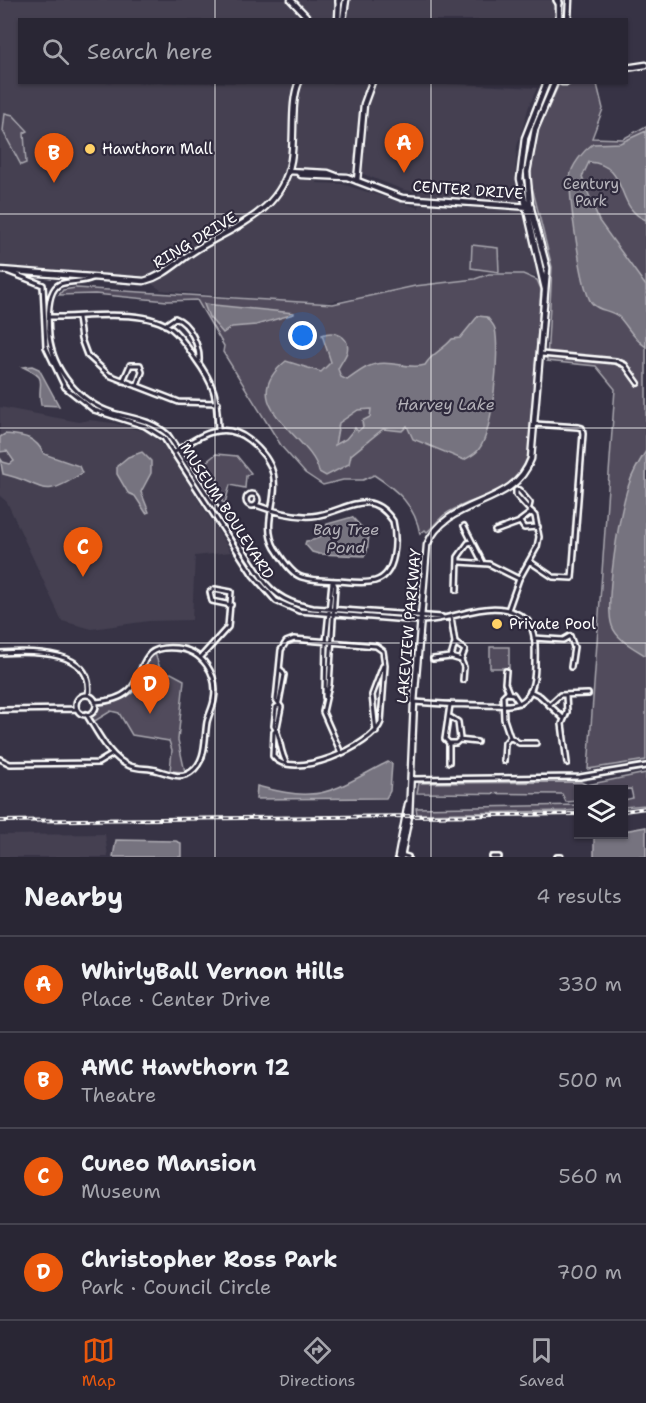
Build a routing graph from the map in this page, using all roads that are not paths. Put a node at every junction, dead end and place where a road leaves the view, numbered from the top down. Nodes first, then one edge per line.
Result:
1 (291, 0) edge
2 (341, 0) edge
3 (569, 0) edge
4 (558, 1) edge
5 (308, 18) edge
6 (338, 18) edge
7 (343, 18) edge
8 (559, 18) edge
9 (568, 18) edge
10 (646, 65) edge
11 (628, 68) edge
12 (299, 84) edge
13 (371, 84) edge
14 (546, 84) edge
15 (554, 84) edge
16 (288, 171) junction
17 (357, 181) junction
18 (524, 207) junction
19 (531, 207) junction
20 (3, 270) edge
21 (92, 278) junction
22 (544, 289) junction
23 (44, 316) junction
24 (49, 317) junction
25 (78, 318) junction
26 (165, 325) junction
27 (541, 354) junction
28 (198, 363) junction
29 (123, 381) junction
30 (638, 383) dead end
31 (137, 386) junction
32 (218, 403) junction
33 (535, 424) junction
34 (218, 430) junction
35 (179, 449) junction
36 (175, 452) junction
37 (514, 489) junction
38 (256, 504) junction
39 (273, 510) junction
40 (532, 512) junction
41 (520, 522) junction
42 (464, 526) dead end
43 (538, 527) junction
44 (495, 531) dead end
45 (472, 542) junction
46 (529, 561) junction
47 (460, 562) junction
48 (483, 563) junction
49 (519, 579) junction
50 (333, 581) junction
51 (457, 590) dead end
52 (231, 606) junction
53 (328, 609) junction
54 (334, 609) junction
55 (508, 610) junction
56 (328, 614) junction
57 (333, 614) junction
58 (421, 615) junction
59 (451, 617) junction
60 (444, 618) junction
61 (420, 621) junction
62 (534, 638) junction
63 (328, 642) junction
64 (455, 643) junction
65 (0, 653) edge
66 (201, 657) junction
67 (451, 657) junction
68 (433, 659) dead end
69 (461, 660) junction
70 (384, 665) junction
71 (571, 667) dead end
72 (506, 671) dead end
73 (463, 680) dead end
74 (530, 691) junction
75 (509, 693) junction
76 (588, 694) dead end
77 (88, 695) junction
78 (566, 696) junction
79 (95, 702) junction
80 (414, 702) junction
81 (519, 703) junction
82 (450, 705) junction
83 (549, 705) junction
84 (503, 707) junction
85 (77, 709) junction
86 (0, 710) edge
87 (86, 714) junction
88 (450, 717) junction
89 (563, 718) junction
90 (277, 728) junction
91 (376, 732) junction
92 (510, 737) junction
93 (459, 741) junction
94 (477, 742) dead end
95 (448, 743) junction
96 (536, 743) dead end
97 (341, 753) junction
98 (113, 754) junction
99 (0, 759) edge
100 (504, 761) dead end
101 (449, 762) dead end
102 (567, 763) dead end
103 (287, 764) junction
104 (646, 766) edge
105 (409, 778) junction
106 (400, 856) edge
107 (408, 857) edge
108 (492, 857) edge
109 (499, 857) edge

1 - 5 street
2 - 6 street
2 - 7 street
3 - 9 street
4 - 8 street
10 - 11 street
12 - 16 street, RING DRIVE
13 - 17 street
14 - 18 street
15 - 19 street
16 - 17 street, CENTER DRIVE
16 - 21 street, RING DRIVE
17 - 18 street, CENTER DRIVE
18 - 19 street, CENTER DRIVE
18 - 22 street
19 - 22 street
20 - 21 street, RING DRIVE
20 - 23 street, MUSEUM BOULEVARD
21 - 24 street, MUSEUM BOULEVARD
22 - 27 street
23 - 24 street
23 - 36 street, MUSEUM BOULEVARD
24 - 25 street
24 - 35 street, MUSEUM BOULEVARD
25 - 26 street
25 - 29 street
26 - 28 street
26 - 28 street
27 - 30 street
27 - 33 street
28 - 32 street
29 - 31 street
29 - 31 street
31 - 32 street
32 - 34 street
33 - 37 street
33 - 46 street
34 - 35 street
34 - 39 street
35 - 36 street
35 - 53 street, MUSEUM BOULEVARD
36 - 56 street, MUSEUM BOULEVARD
37 - 40 street
37 - 58 street, LAKEVIEW PARKWAY
38 - 38 street
38 - 39 street
39 - 50 street
39 - 50 street
40 - 41 street
40 - 43 street
41 - 43 street
41 - 44 street
42 - 45 street
43 - 46 street
45 - 47 street
45 - 48 street
46 - 49 street
47 - 48 street
47 - 51 street
48 - 49 street
49 - 55 street
50 - 53 street
50 - 54 street
52 - 52 street
52 - 66 street
53 - 54 street, MUSEUM BOULEVARD
53 - 56 street
54 - 57 street
54 - 58 street, MUSEUM BOULEVARD
55 - 59 street
55 - 62 street
56 - 57 street, MUSEUM BOULEVARD
56 - 63 street
57 - 61 street, MUSEUM BOULEVARD
57 - 63 street
58 - 60 street, MUSEUM BOULEVARD
58 - 61 street, LAKEVIEW PARKWAY
59 - 60 street
59 - 64 street
60 - 61 street, MUSEUM BOULEVARD
61 - 80 street, LAKEVIEW PARKWAY
62 - 71 street
62 - 74 street
63 - 70 street
63 - 90 street
63 - 97 street
64 - 67 street
64 - 69 street
65 - 77 street
66 - 79 street
66 - 98 street
67 - 68 street
67 - 69 street
69 - 73 street
70 - 91 street
70 - 91 street
72 - 75 street
74 - 81 street
74 - 83 street
75 - 81 street
75 - 84 street
76 - 78 street
77 - 79 street
77 - 85 street
78 - 83 street
78 - 89 street
79 - 87 street
80 - 82 street
80 - 105 street, LAKEVIEW PARKWAY
81 - 84 street
82 - 84 street
82 - 88 street
83 - 89 street
84 - 92 street
85 - 86 street
85 - 87 street
87 - 98 street
88 - 93 street
88 - 95 street
89 - 102 street
90 - 103 street
90 - 103 street
91 - 97 street
92 - 96 street
92 - 100 street
93 - 94 street
93 - 95 street
95 - 101 street
97 - 103 street
98 - 99 street
104 - 105 street
105 - 106 street, LAKEVIEW PARKWAY
106 - 107 street
108 - 109 street

